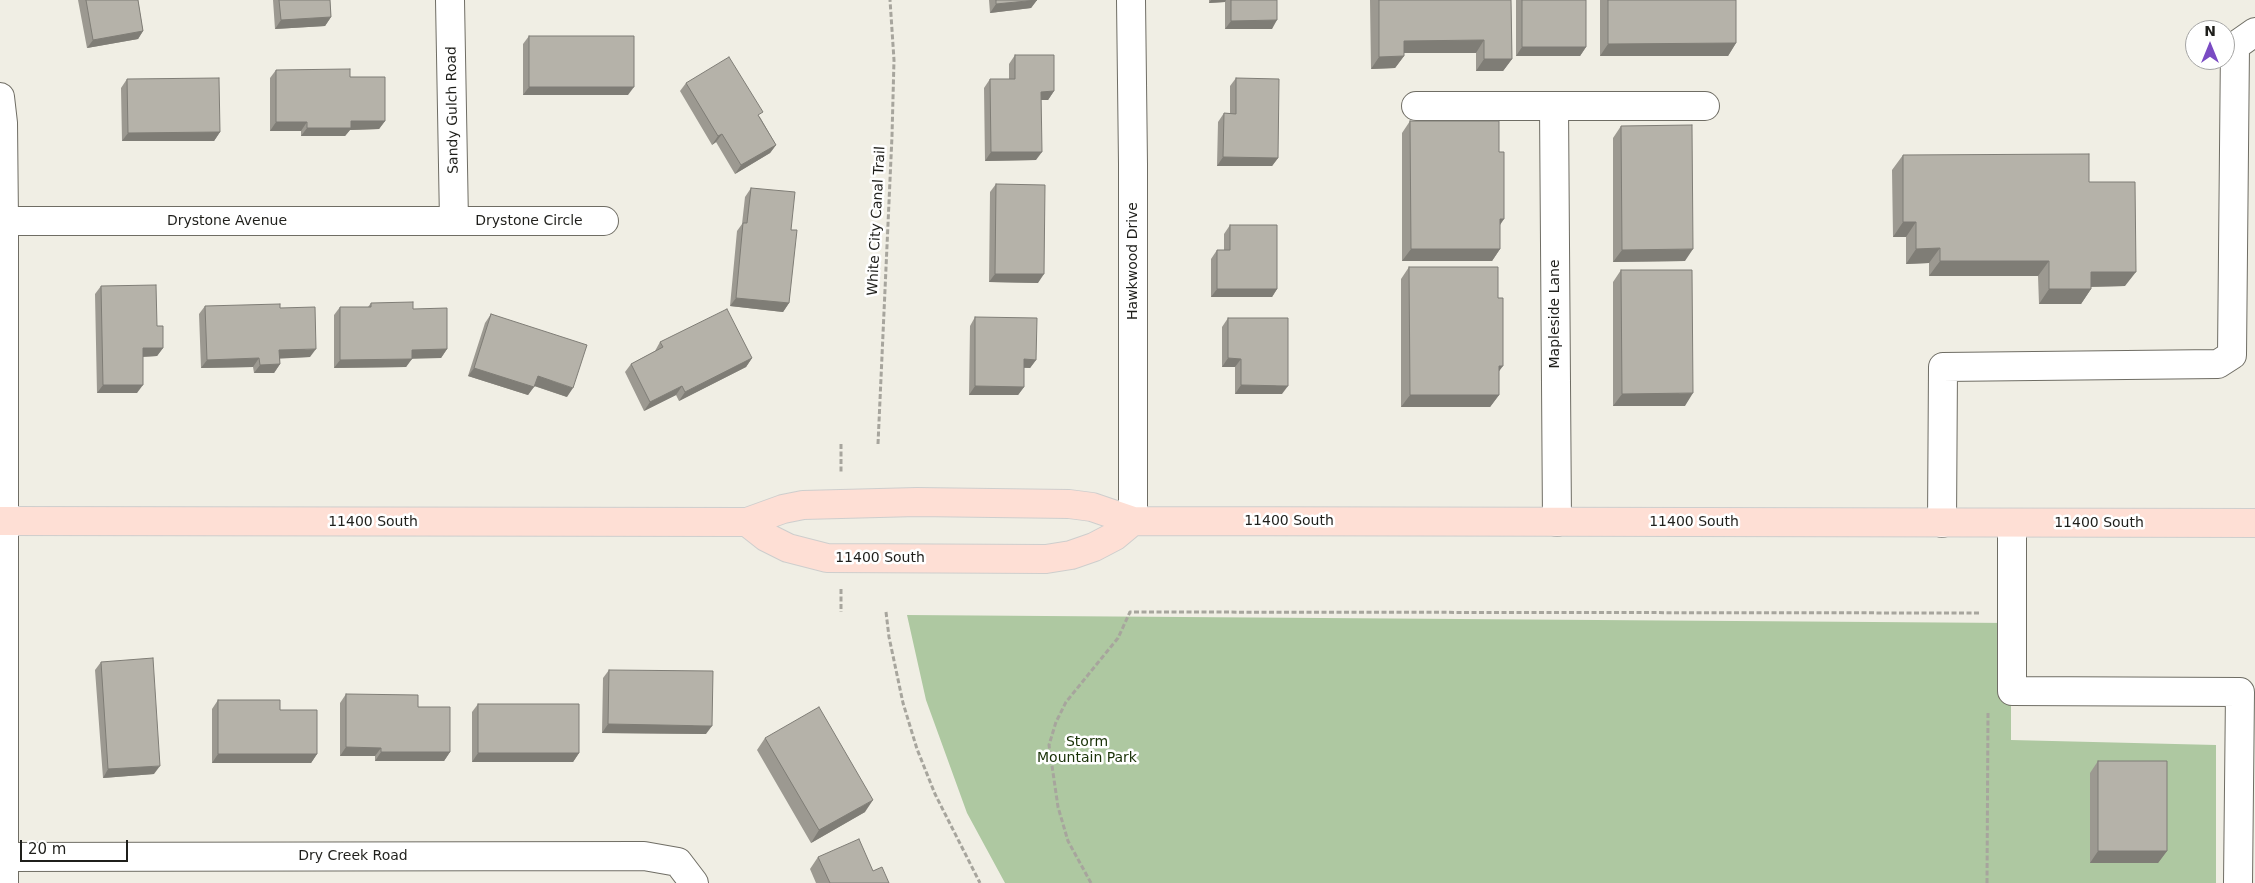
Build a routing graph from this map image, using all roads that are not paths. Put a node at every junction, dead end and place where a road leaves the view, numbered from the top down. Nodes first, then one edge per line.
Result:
1 (450, 0) edge
2 (1131, 0) edge
3 (2255, 32) edge
4 (0, 97) edge
5 (1416, 106) dead end
6 (1554, 106) junction
7 (1705, 106) dead end
8 (2, 221) edge
9 (454, 221) junction
10 (604, 221) dead end
11 (2, 521) edge
12 (1133, 521) junction
13 (746, 522) junction
14 (1557, 522) junction
15 (1942, 523) junction
16 (2012, 523) junction
17 (2255, 523) edge
18 (2, 866) edge
19 (694, 883) edge
20 (2238, 883) edge

1 - 9 street, Sandy Gulch Road
2 - 12 street, Hawkwood Drive
3 - 15 street
4 - 8 street
5 - 6 street
6 - 7 street
6 - 14 street, Mapleside Lane
8 - 9 street, Drystone Avenue
8 - 11 street
9 - 10 street, Drystone Circle
11 - 13 main road, 11400 South
11 - 18 street
12 - 13 main road, 11400 South
12 - 13 main road, 11400 South
12 - 14 main road, 11400 South
14 - 15 main road, 11400 South
15 - 16 main road, 11400 South
16 - 17 main road, 11400 South
16 - 20 street
18 - 19 street, Dry Creek Road

